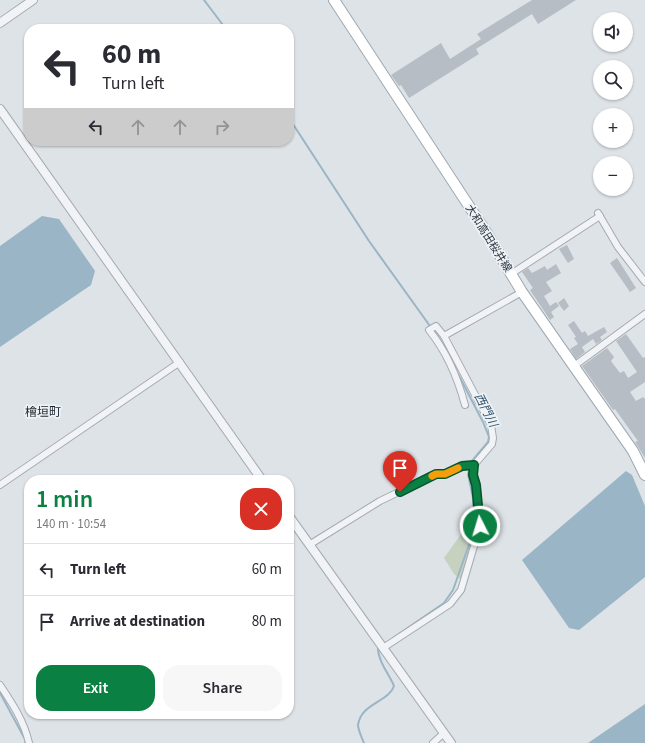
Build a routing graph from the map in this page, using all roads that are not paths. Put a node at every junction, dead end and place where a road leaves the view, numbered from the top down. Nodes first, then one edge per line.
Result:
1 (33, 0) edge
2 (334, 0) edge
3 (0, 23) edge
4 (0, 109) edge
5 (24, 143) edge
6 (26, 146) edge
7 (511, 274) junction
8 (645, 282) edge
9 (522, 292) junction
10 (645, 314) edge
11 (444, 336) junction
12 (180, 362) junction
13 (574, 366) junction
14 (464, 405) dead end
15 (474, 465) junction
16 (258, 475) edge
17 (645, 475) edge
18 (0, 485) edge
19 (294, 523) edge
20 (309, 545) junction
21 (383, 648) junction
22 (0, 685) edge
23 (444, 733) junction
24 (29, 743) edge
25 (433, 743) edge
26 (451, 743) edge

1 - 3 street
2 - 7 main road, 大和高田桜井線
4 - 5 street
6 - 12 street
7 - 8 street
7 - 9 main road, 大和高田桜井線
9 - 11 street
9 - 13 main road, 大和高田桜井線
10 - 13 street
11 - 14 street
11 - 15 street
12 - 16 street
12 - 18 street
13 - 17 main road, 大和高田桜井線
15 - 20 street
15 - 21 street
19 - 20 street
20 - 21 street
21 - 23 street
22 - 24 street
23 - 25 street
23 - 26 street

